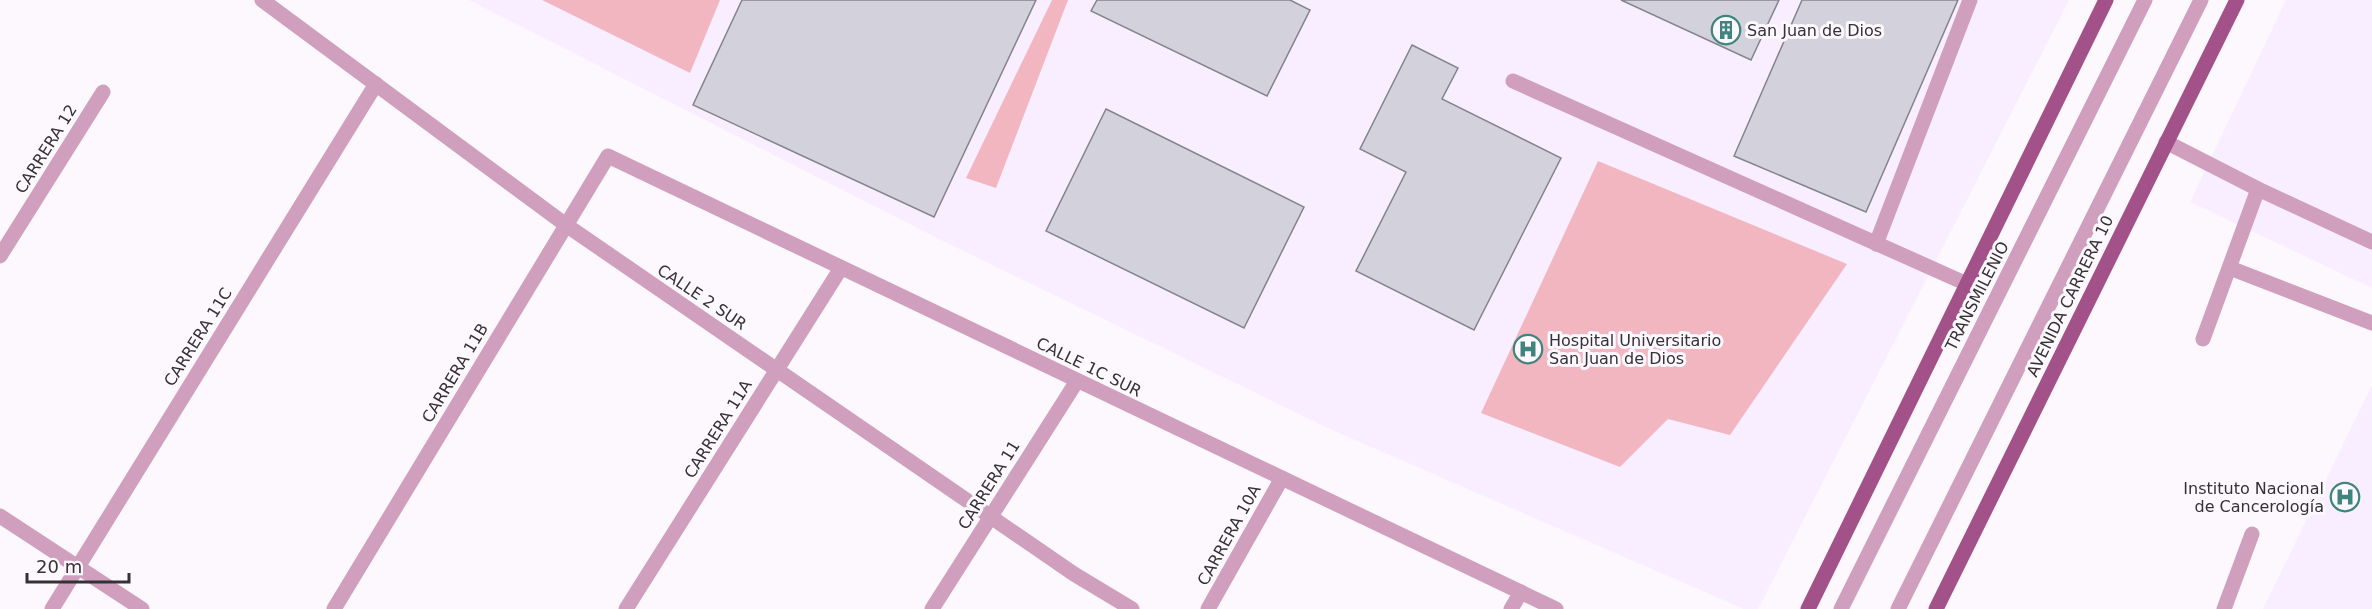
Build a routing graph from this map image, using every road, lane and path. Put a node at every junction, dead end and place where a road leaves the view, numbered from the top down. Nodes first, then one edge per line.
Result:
1 (262, 0) edge
2 (1970, 0) edge
3 (2106, 0) edge
4 (2145, 0) edge
5 (2201, 0) edge
6 (2237, 0) edge
7 (1513, 81) dead end
8 (376, 84) junction
9 (103, 92) dead end
10 (2166, 142) junction
11 (608, 156) joint
12 (2258, 189) junction
13 (566, 225) junction
14 (2372, 242) edge
15 (1876, 244) junction
16 (0, 256) edge
17 (841, 268) junction
18 (2230, 268) junction
19 (1966, 284) junction
20 (2372, 323) edge
21 (2203, 339) dead end
22 (777, 369) junction
23 (1077, 381) junction
24 (1282, 478) junction
25 (0, 516) edge
26 (991, 516) junction
27 (2252, 534) dead end
28 (78, 567) junction
29 (1521, 592) junction
30 (52, 609) edge
31 (142, 609) edge
32 (334, 609) edge
33 (626, 609) edge
34 (933, 609) edge
35 (1132, 609) edge
36 (1208, 609) edge
37 (1511, 609) edge
38 (1556, 609) edge
39 (1808, 609) edge
40 (1840, 609) edge
41 (1898, 609) edge
42 (1936, 609) edge
43 (2224, 609) edge

1 - 8 street, CALLE 2 SUR
2 - 15 street
3 - 19 main road
4 - 40 street, TRANSMILENIO
5 - 41 street
6 - 10 main road, AVENIDA CARRERA 10
7 - 15 street
8 - 13 street, CALLE 2 SUR
8 - 28 street, CARRERA 11C
9 - 16 street, CARRERA 12
10 - 12 street
10 - 42 main road, AVENIDA CARRERA 10
11 - 13 street, CARRERA 11B
11 - 17 street, CALLE 1C SUR
12 - 14 street
12 - 18 street
13 - 22 street, CALLE 2 SUR
13 - 32 street, CARRERA 11B
15 - 19 street
17 - 22 street, CARRERA 11A
17 - 23 street, CALLE 1C SUR
18 - 20 street
18 - 21 street
19 - 39 main road
22 - 26 street, CALLE 2 SUR
22 - 33 street, CARRERA 11A
23 - 24 street, CALLE 1C SUR
23 - 26 street, CARRERA 11
24 - 29 street, CALLE 1C SUR
24 - 36 street, CARRERA 10A
25 - 28 street
26 - 34 street, CARRERA 11
26 - 35 street, CALLE 2 SUR
27 - 43 street
28 - 30 street, CARRERA 11C
28 - 31 street
29 - 37 street
29 - 38 street, CALLE 1C SUR

